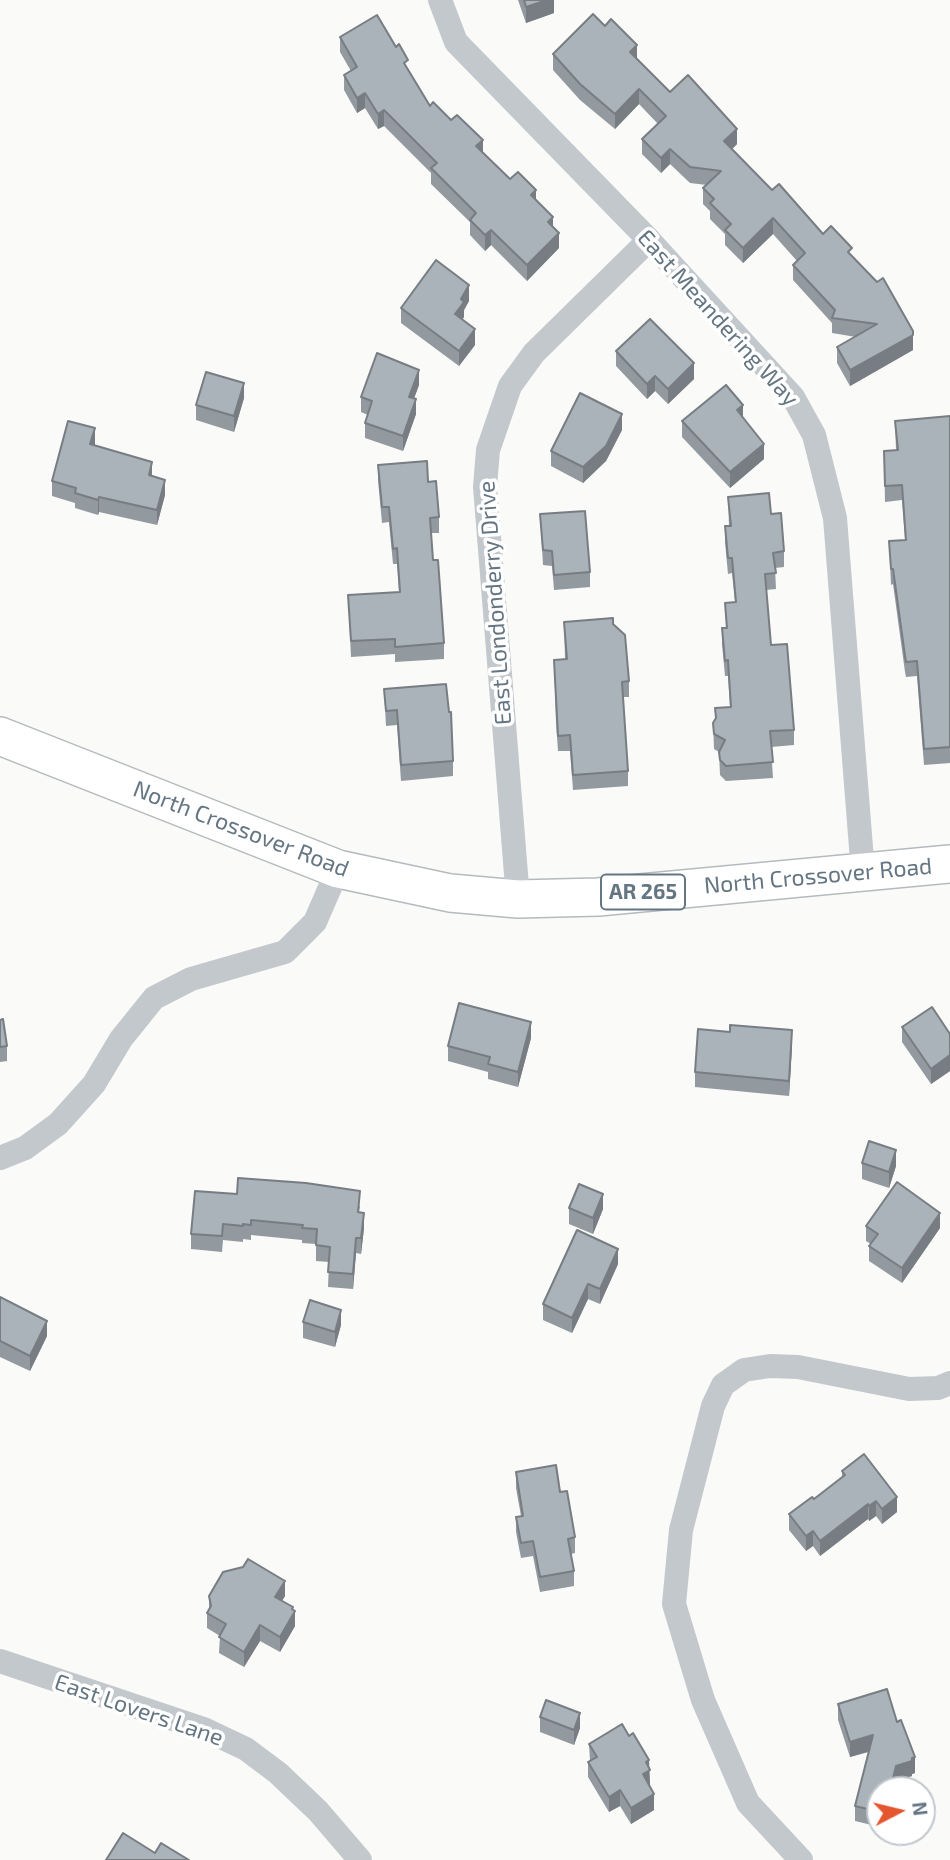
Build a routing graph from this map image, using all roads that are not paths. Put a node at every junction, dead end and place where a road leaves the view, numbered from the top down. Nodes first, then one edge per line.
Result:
1 (440, 0) edge
2 (649, 240) junction
3 (0, 736) edge
4 (950, 864) edge
5 (338, 869) junction
6 (863, 873) junction
7 (517, 899) junction
8 (0, 1158) edge
9 (950, 1383) edge
10 (0, 1661) edge
11 (360, 1860) edge
12 (801, 1860) edge

1 - 2 street, East Meandering Way
2 - 6 street, East Meandering Way
2 - 7 street, East Londonderry Drive
3 - 5 main road, North Crossover Road / AR 265
4 - 6 main road, North Crossover Road / AR 265
5 - 7 main road, North Crossover Road / AR 265
5 - 8 street
6 - 7 main road, North Crossover Road / AR 265
9 - 12 street
10 - 11 street, East Lovers Lane

